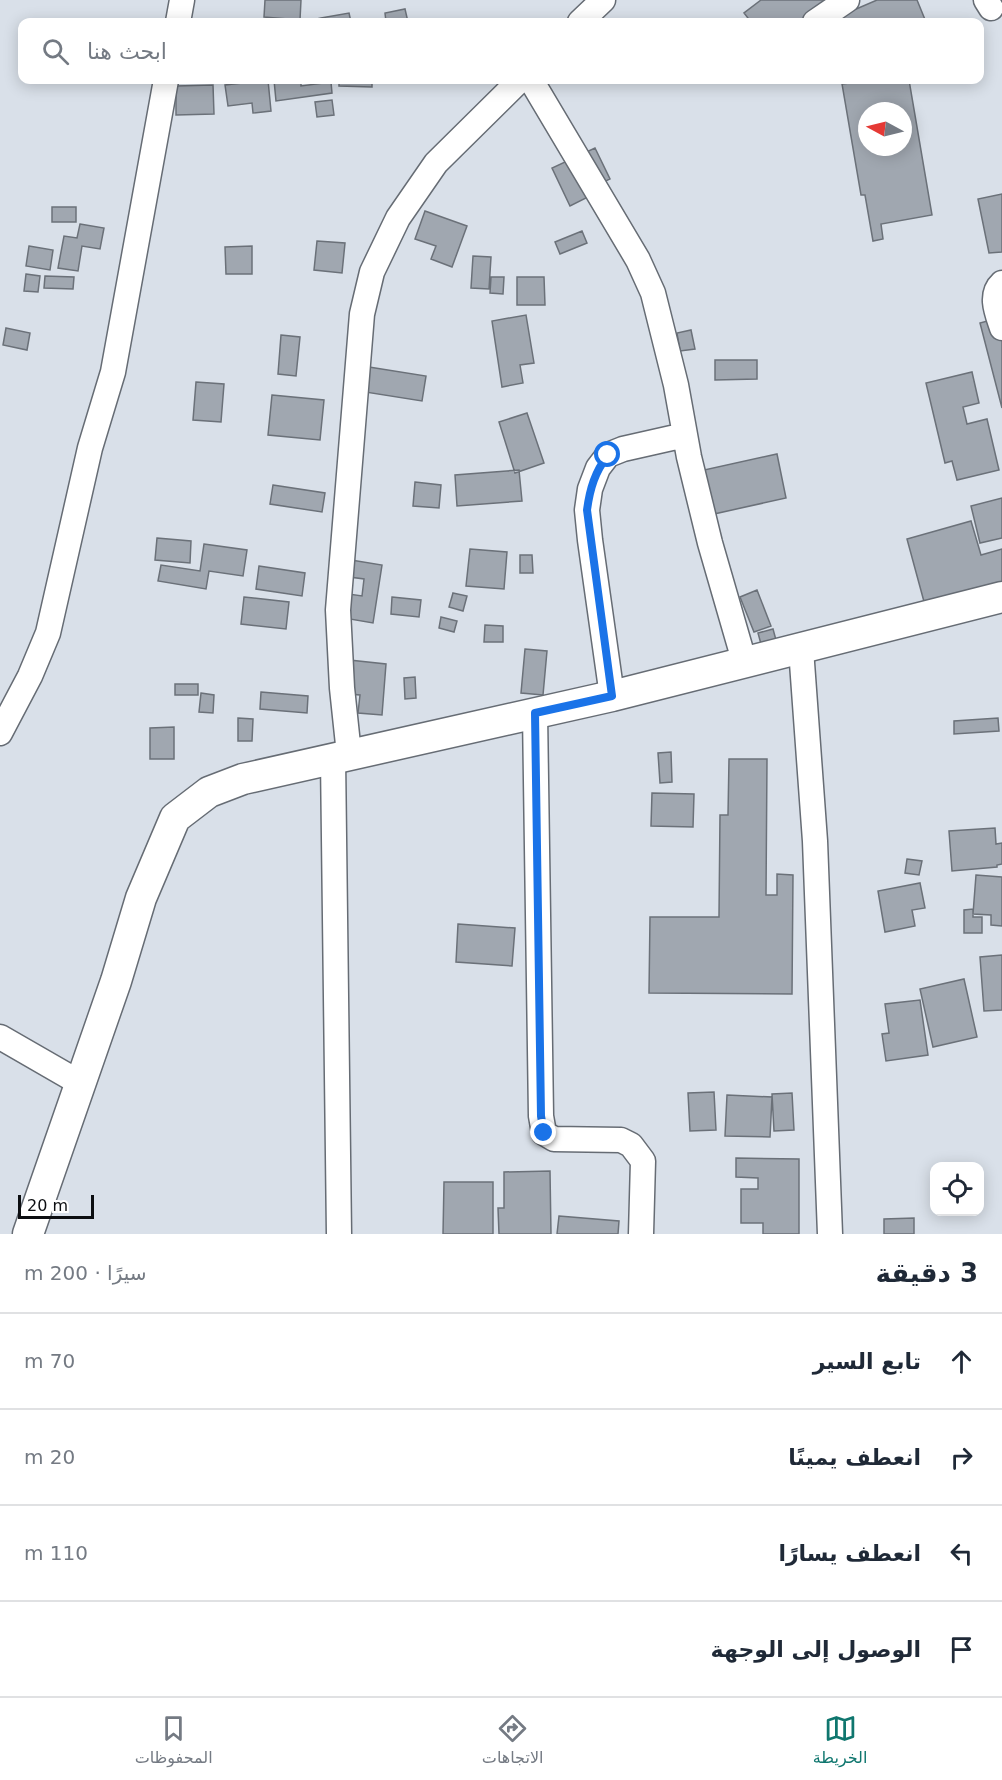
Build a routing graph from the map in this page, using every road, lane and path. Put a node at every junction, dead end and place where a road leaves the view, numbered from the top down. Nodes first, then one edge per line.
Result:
1 (182, 0) edge
2 (603, 0) edge
3 (847, 0) edge
4 (179, 18) edge
5 (584, 18) edge
6 (821, 18) edge
7 (165, 84) edge
8 (516, 84) edge
9 (533, 84) edge
10 (1002, 283) edge
11 (1002, 328) edge
12 (685, 435) junction
13 (1002, 597) edge
14 (801, 649) junction
15 (745, 663) junction
16 (612, 696) junction
17 (535, 713) junction
18 (0, 733) edge
19 (341, 756) junction
20 (0, 1037) edge
21 (80, 1083) junction
22 (28, 1234) edge
23 (339, 1234) edge
24 (641, 1234) edge
25 (831, 1234) edge

1 - 4 street
2 - 5 street
3 - 6 street
7 - 18 street
8 - 19 street
9 - 12 street
10 - 11 street
12 - 15 street
12 - 16 street
13 - 14 street
14 - 15 street
14 - 25 street
15 - 16 street
16 - 17 street
17 - 19 street
17 - 24 street
19 - 21 street
19 - 23 street
20 - 21 street
21 - 22 street

